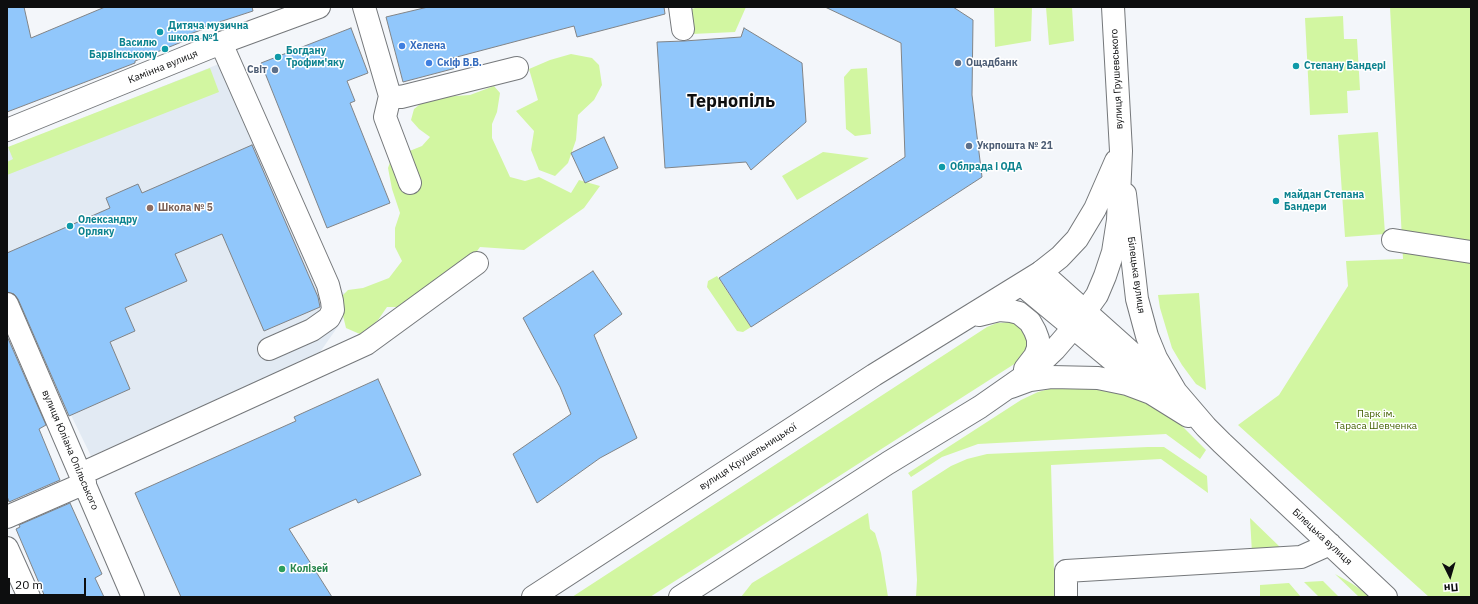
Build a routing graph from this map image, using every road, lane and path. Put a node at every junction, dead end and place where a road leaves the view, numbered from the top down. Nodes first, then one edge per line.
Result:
1 (319, 7) edge
2 (364, 7) edge
3 (680, 7) edge
4 (1113, 7) edge
5 (683, 28) dead end
6 (221, 43) junction
7 (517, 68) dead end
8 (390, 96) junction
9 (7, 130) edge
10 (1121, 151) junction
11 (410, 183) dead end
12 (1393, 240) dead end
13 (1471, 252) edge
14 (477, 264) dead end
15 (1040, 272) junction
16 (1022, 285) junction
17 (7, 304) edge
18 (964, 319) junction
19 (1080, 319) junction
20 (269, 349) dead end
21 (1008, 388) junction
22 (1151, 392) junction
23 (1176, 392) junction
24 (1206, 428) junction
25 (83, 478) junction
26 (7, 517) edge
27 (1330, 544) junction
28 (7, 548) edge
29 (28, 597) edge
30 (133, 597) edge
31 (533, 597) edge
32 (680, 597) edge
33 (1066, 597) edge
34 (1386, 597) edge

1 - 6 street, Камінна вулиця
2 - 8 street
3 - 5 street
4 - 10 street, вулиця Грушевського
6 - 9 street, Камінна вулиця
6 - 20 street
7 - 8 street
8 - 11 street
10 - 15 street, вулиця Крушельницької
10 - 19 street, вулиця Крушельницької
10 - 23 street, Білецька вулиця
12 - 13 street
14 - 25 street
15 - 16 street, вулиця Крушельницької
15 - 19 street, Білецька вулиця
16 - 18 street, вулиця Крушельницької
16 - 19 street, Білецька вулиця
17 - 25 street, вулиця Юліана Опільського
18 - 21 street, вулиця Крушельницької
18 - 31 street, вулиця Крушельницької
19 - 21 street, вулиця Крушельницької
19 - 22 street, Білецька вулиця
19 - 23 street, Білецька вулиця
21 - 22 street, Білецька вулиця
21 - 32 street, вулиця Крушельницької
22 - 24 street, Білецька вулиця
23 - 24 street, Білецька вулиця
24 - 27 street, Білецька вулиця
25 - 26 street
25 - 30 street, вулиця Юліана Опільського
27 - 33 street
27 - 34 street, Білецька вулиця
28 - 29 street

